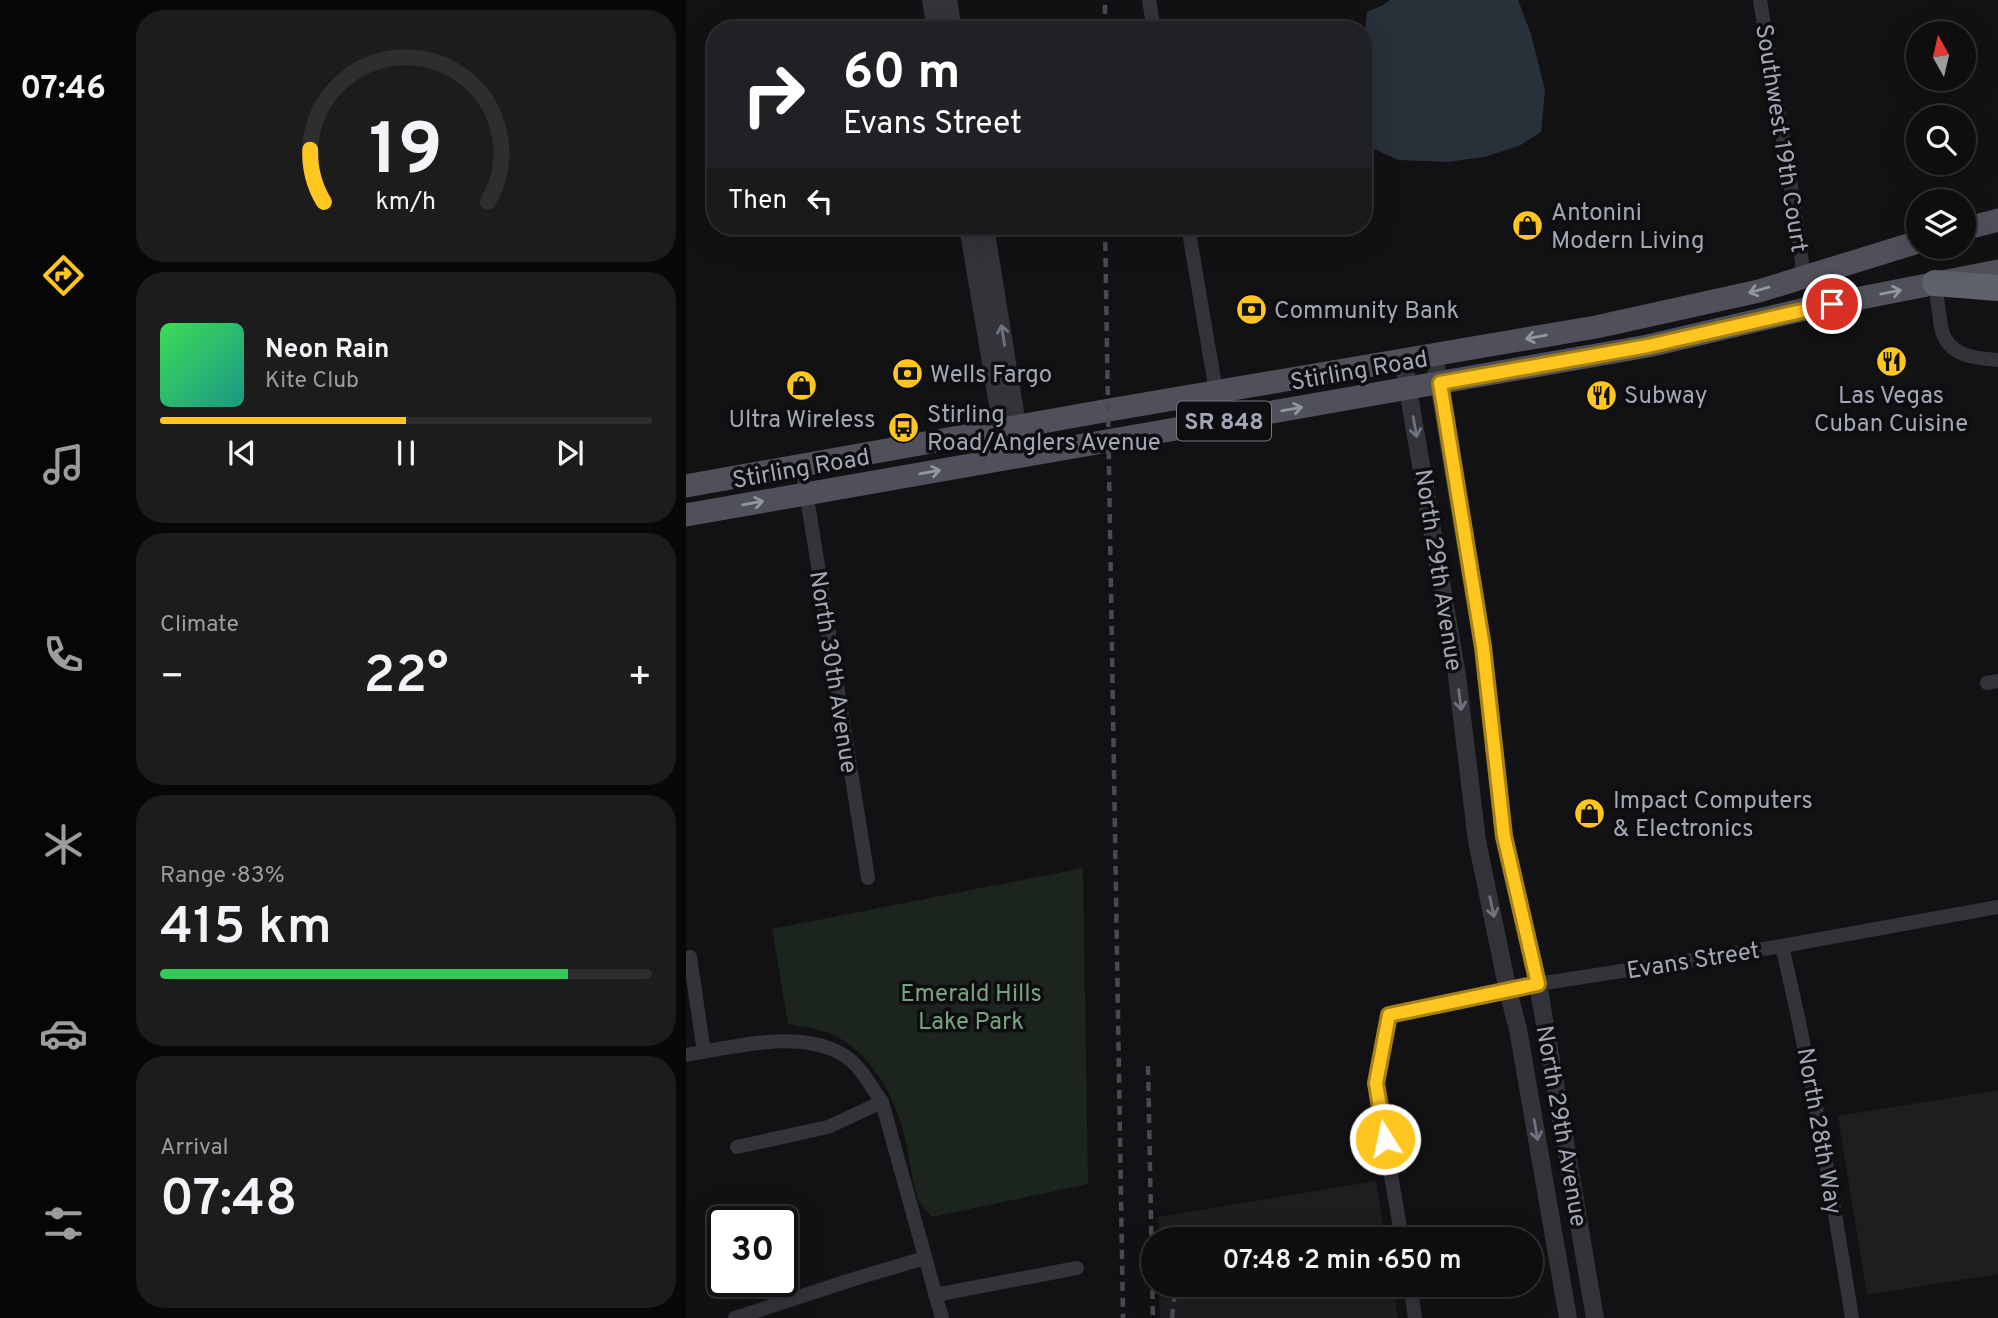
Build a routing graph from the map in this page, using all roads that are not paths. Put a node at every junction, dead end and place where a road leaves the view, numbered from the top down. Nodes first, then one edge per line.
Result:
1 (931, 0) edge
2 (948, 0) edge
3 (1149, 0) edge
4 (1760, 0) edge
5 (934, 21) edge
6 (952, 21) edge
7 (1152, 21) edge
8 (1998, 220) edge
9 (1976, 226) edge
10 (970, 235) edge
11 (986, 235) edge
12 (1190, 235) edge
13 (1906, 246) edge
14 (1998, 271) edge
15 (1804, 277) junction
16 (1935, 284) junction
17 (1998, 288) edge
18 (1434, 355) junction
19 (1403, 360) junction
20 (1998, 360) edge
21 (1440, 383) junction
22 (1408, 388) junction
23 (1216, 392) junction
24 (1221, 421) junction
25 (1010, 428) junction
26 (1015, 457) junction
27 (802, 466) junction
28 (686, 486) edge
29 (805, 494) junction
30 (686, 515) edge
31 (868, 878) dead end
32 (1998, 907) edge
33 (1782, 946) junction
34 (690, 957) dead end
35 (1538, 984) junction
36 (1508, 990) junction
37 (704, 1052) junction
38 (686, 1055) edge
39 (882, 1102) junction
40 (737, 1147) dead end
41 (1400, 1227) edge
42 (925, 1258) junction
43 (1077, 1268) dead end
44 (935, 1295) junction
45 (1412, 1297) edge
46 (735, 1318) edge
47 (942, 1318) edge
48 (1415, 1318) edge
49 (1568, 1318) edge
50 (1595, 1318) edge
51 (1852, 1318) edge

1 - 5 street
2 - 6 street
3 - 7 street
4 - 15 street, Southwest 19th Court
8 - 9 main road
10 - 25 street
25 -> 11 street
12 - 23 street
13 - 15 main road, Stirling Road / SR 848
14 - 16 main road, Stirling Road / SR 848
15 -> 18 main road, Stirling Road / SR 848
16 - 17 highway
16 - 20 street
21 -> 16 main road, Stirling Road / SR 848
18 - 19 main road, Stirling Road / SR 848
18 - 21 street, North 29th Avenue
19 - 22 street, North 29th Avenue
19 - 23 main road, Stirling Road / SR 848
21 - 22 main road, Stirling Road / SR 848
21 - 35 street, North 29th Avenue
24 -> 22 main road, Stirling Road / SR 848
22 -> 36 street, North 29th Avenue
23 - 24 street
23 - 25 main road, Stirling Road / SR 848
24 - 26 main road, Stirling Road / SR 848
25 - 26 street
25 - 27 main road, Stirling Road / SR 848
29 -> 26 main road, Stirling Road / SR 848
27 - 28 main road, Stirling Road / SR 848
27 - 29 street, North 30th Avenue
30 -> 29 main road, Stirling Road / SR 848
29 - 31 street, North 30th Avenue
32 - 33 street, Evans Street
33 - 35 street, Evans Street
33 - 51 street, North 28th Way
34 - 37 street
35 - 36 street, Evans Street
35 - 50 street, North 29th Avenue
36 - 41 street, Evans Street
36 -> 49 street, North 29th Avenue
37 - 38 street
37 - 39 street
39 - 40 street
39 - 42 street
42 - 44 street
42 - 46 street
43 - 44 street
44 - 47 street
45 - 48 street

